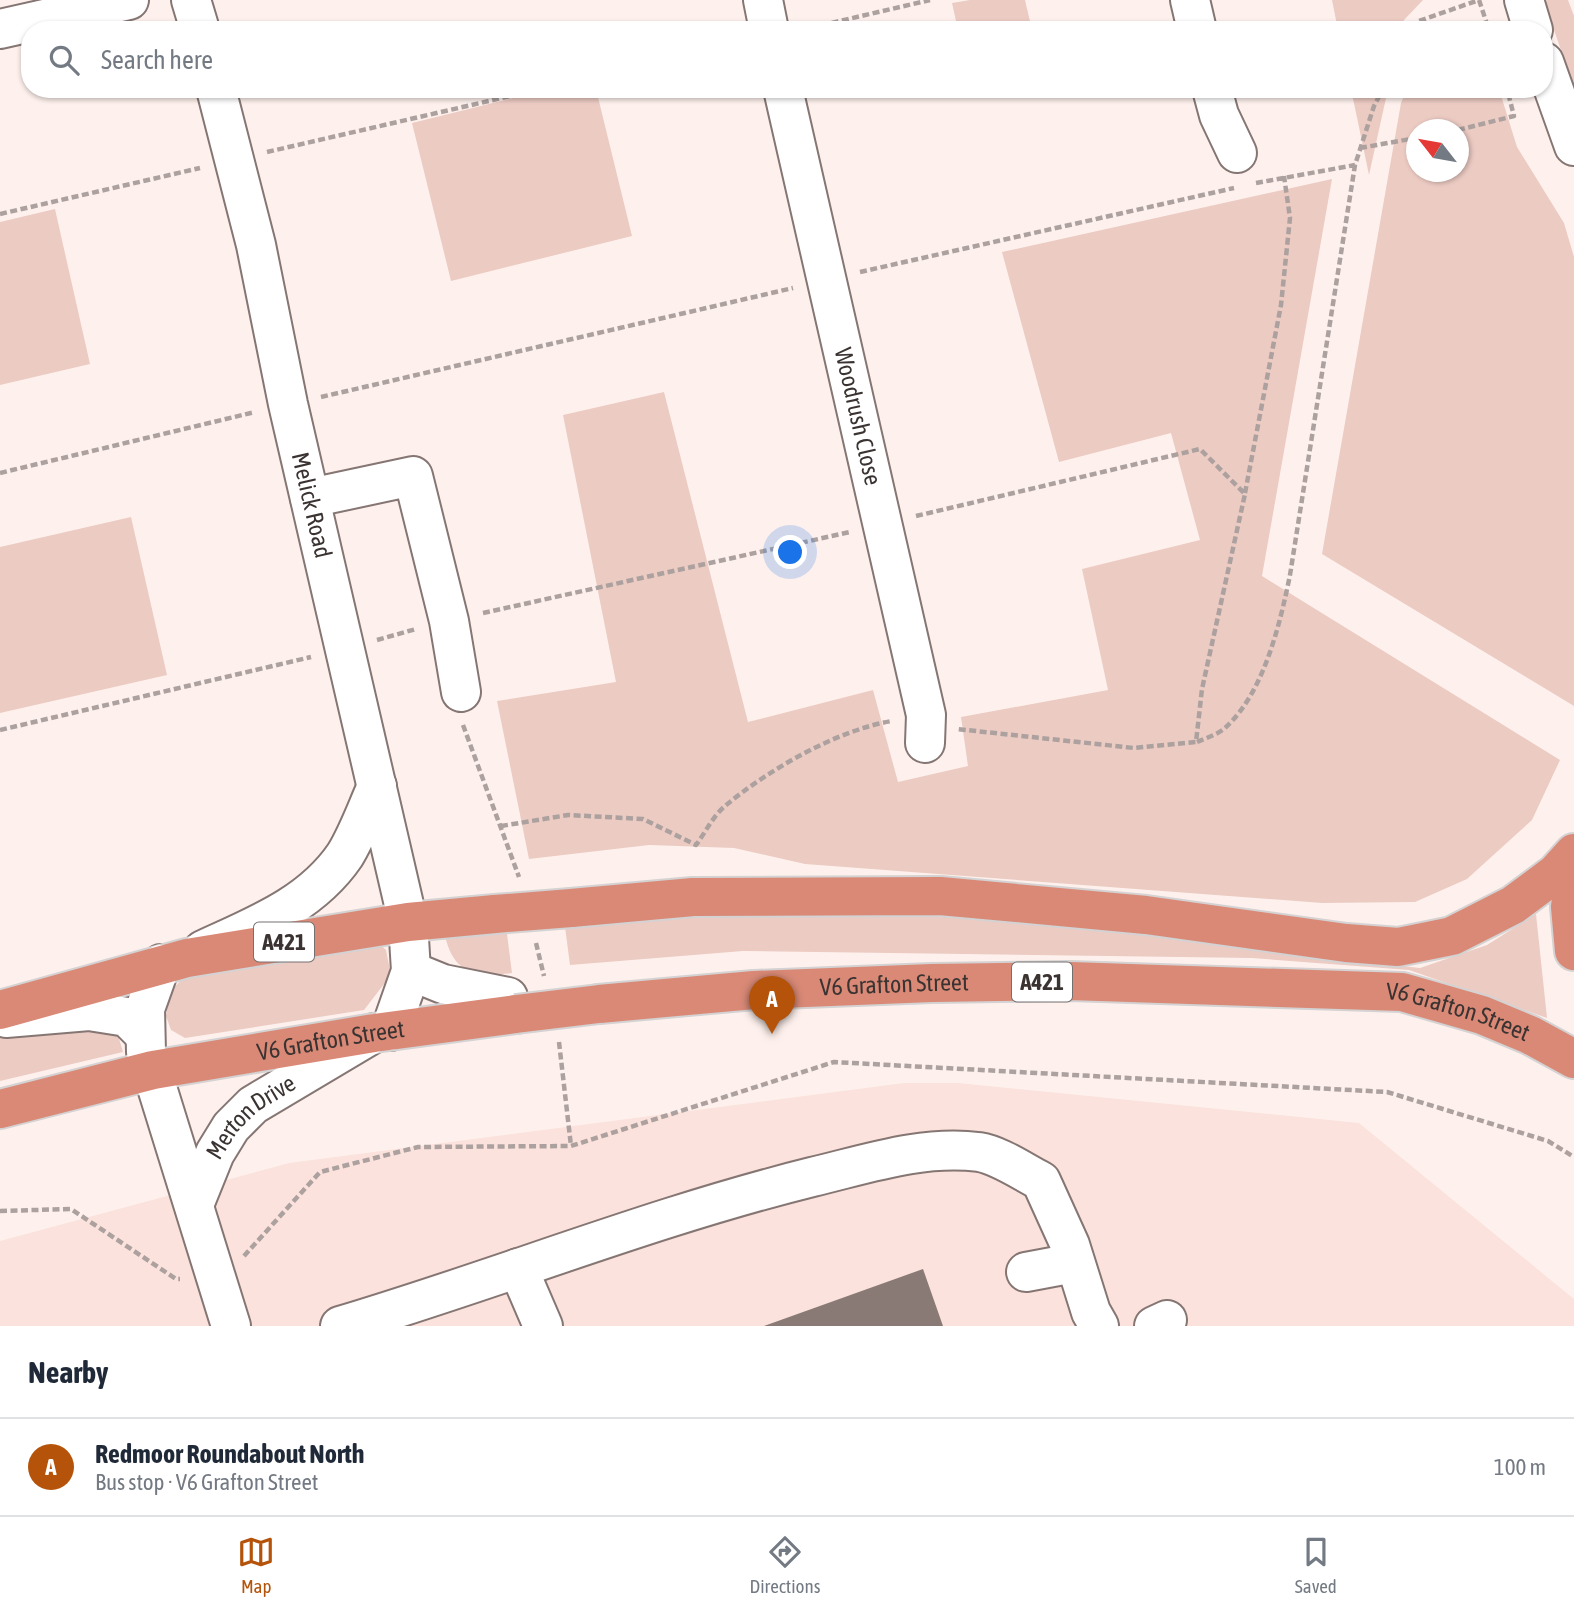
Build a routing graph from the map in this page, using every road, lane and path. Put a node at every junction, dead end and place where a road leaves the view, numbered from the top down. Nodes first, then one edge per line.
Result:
1 (129, 0) edge
2 (191, 0) edge
3 (763, 0) edge
4 (930, 0) edge
5 (1190, 0) edge
6 (1479, 0) edge
7 (1524, 0) edge
8 (53, 9) edge
9 (21, 21) edge
10 (21, 21) edge
11 (197, 21) edge
12 (767, 21) edge
13 (839, 21) edge
14 (1195, 21) edge
15 (1419, 21) edge
16 (1486, 21) edge
17 (1530, 21) edge
18 (0, 29) edge
19 (1553, 87) edge
20 (218, 98) edge
21 (785, 98) edge
22 (1214, 98) edge
23 (1379, 98) edge
24 (1509, 98) edge
25 (1469, 127) edge
26 (1406, 140) edge
27 (1574, 146) edge
28 (1360, 148) junction
29 (1355, 165) junction
30 (1241, 169) junction
31 (1284, 176) junction
32 (829, 279) junction
33 (288, 404) junction
34 (0, 472) edge
35 (1245, 494) junction
36 (310, 498) junction
37 (884, 524) junction
38 (449, 621) junction
39 (344, 649) junction
40 (461, 692) dead end
41 (925, 729) junction
42 (0, 730) edge
43 (1196, 742) junction
44 (377, 786) junction
45 (501, 826) dead end
46 (1574, 853) edge
47 (1574, 876) edge
48 (408, 922) junction
49 (1574, 951) edge
50 (174, 961) junction
51 (411, 971) junction
52 (512, 1006) junction
53 (0, 1010) edge
54 (0, 1019) edge
55 (382, 1032) junction
56 (144, 1034) junction
57 (1574, 1059) edge
58 (153, 1070) junction
59 (0, 1109) edge
60 (1574, 1157) edge
61 (194, 1205) junction
62 (0, 1211) edge
63 (1074, 1264) junction
64 (518, 1268) junction
65 (1026, 1272) dead end
66 (214, 1273) junction
67 (230, 1326) edge
68 (340, 1326) edge
69 (543, 1326) edge
70 (1099, 1326) edge

1 - 8 street
2 - 11 street
3 - 12 street
4 - 13 path
5 - 14 street
6 - 15 path
6 - 16 path
7 - 17 street
8 - 10 street
9 - 18 street
19 - 27 street
20 - 33 street, Melick Road
21 - 32 street, Woodrush Close
22 - 30 street
23 - 28 path
24 - 25 path
26 - 28 path
28 - 29 path
29 - 31 path
29 - 43 path
30 - 31 path
30 - 32 path
31 - 35 path
32 - 33 path
32 - 37 street, Woodrush Close
33 - 34 path
33 - 36 street, Melick Road
35 - 37 path
35 - 43 path
36 - 38 street
36 - 39 street, Melick Road
37 - 38 path
37 - 41 street, Woodrush Close
38 - 39 path
38 - 40 street
39 - 42 path
39 - 44 street, Melick Road
41 - 43 path
41 - 45 path
44 - 48 street, Melick Road
44 - 50 street
46 - 48 highway, V6 Grafton Street / A421, bridge
47 - 49 highway
48 - 50 highway, V6 Grafton Street / A421
48 - 51 street, Melick Road
50 - 53 highway, V6 Grafton Street / A421
50 - 56 street
51 - 52 street
51 - 55 street
52 - 55 highway, V6 Grafton Street / A421
52 - 57 highway, V6 Grafton Street / A421, bridge
54 - 56 street
55 - 58 highway, V6 Grafton Street / A421
55 - 61 street, Merton Drive
56 - 58 street, Merton Drive
58 - 59 highway, V6 Grafton Street / A421
58 - 61 street, Merton Drive
60 - 66 path
61 - 66 street, Merton Drive
62 - 66 path
63 - 64 street
63 - 65 street
63 - 70 street
64 - 68 street
64 - 69 street
66 - 67 street, Merton Drive

